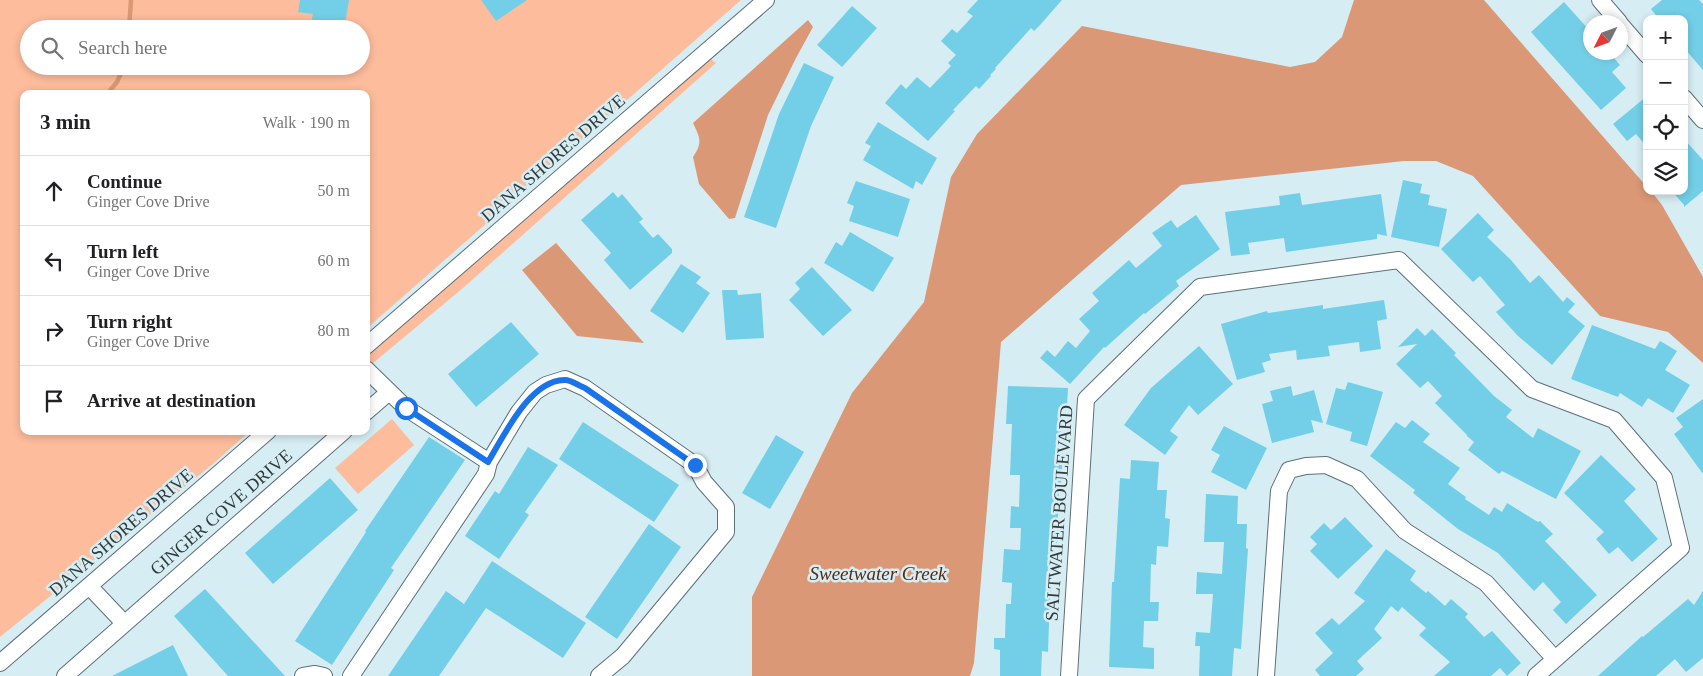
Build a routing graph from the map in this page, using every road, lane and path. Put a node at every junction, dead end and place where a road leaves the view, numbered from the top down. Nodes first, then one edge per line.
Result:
1 (766, 0) edge
2 (1600, 0) edge
3 (1613, 15) edge
4 (1628, 32) edge
5 (1643, 50) edge
6 (1688, 103) edge
7 (1703, 120) edge
8 (370, 343) edge
9 (370, 373) edge
10 (389, 392) junction
11 (370, 409) edge
12 (263, 435) edge
13 (339, 435) edge
14 (488, 462) junction
15 (89, 586) junction
16 (124, 623) junction
17 (1555, 659) junction
18 (0, 663) edge
19 (65, 676) edge
20 (303, 676) edge
21 (324, 676) edge
22 (351, 676) edge
23 (600, 676) edge
24 (1069, 676) edge
25 (1266, 676) edge
26 (1536, 676) edge

1 - 8 street, DANA SHORES DRIVE
2 - 3 street
4 - 5 street
6 - 7 street
9 - 10 street
10 - 11 street
10 - 14 street
12 - 15 street, DANA SHORES DRIVE
13 - 16 street, GINGER COVE DRIVE
14 - 22 street
14 - 23 street
15 - 16 street
15 - 18 street, DANA SHORES DRIVE
16 - 19 street, GINGER COVE DRIVE
17 - 24 street, SALTWATER BOULEVARD
17 - 25 street
17 - 26 street, SALTWATER BOULEVARD
20 - 21 street

